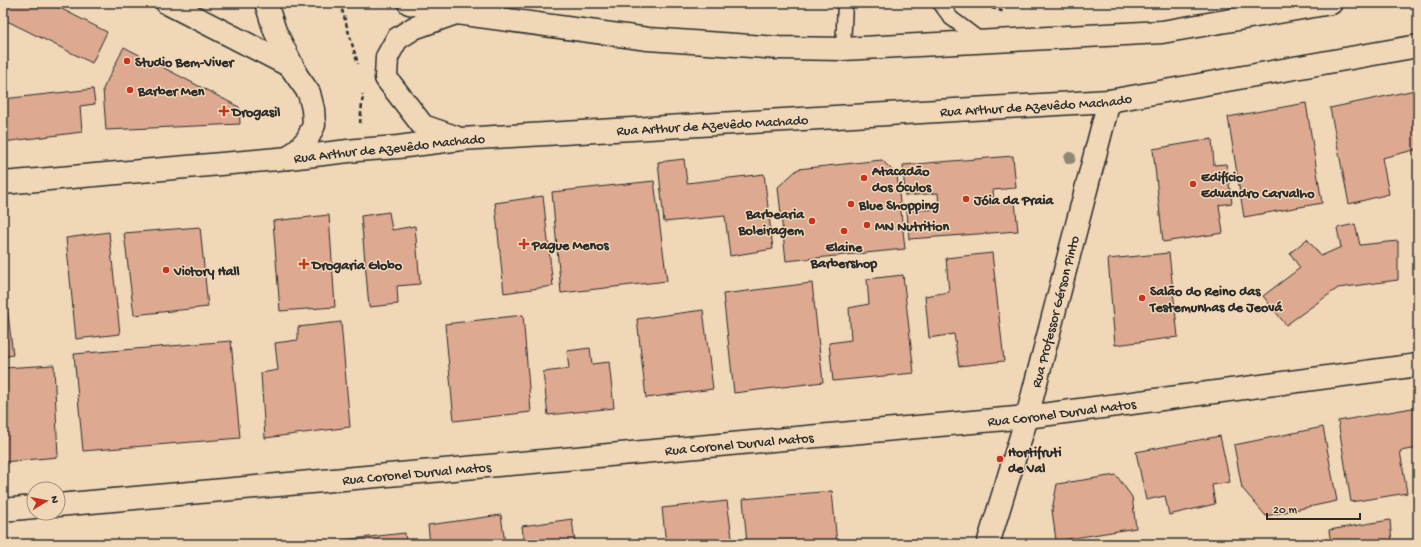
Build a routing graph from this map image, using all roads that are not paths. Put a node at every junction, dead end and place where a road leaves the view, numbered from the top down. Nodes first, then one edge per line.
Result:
1 (167, 3) edge
2 (266, 3) edge
3 (409, 3) edge
4 (846, 3) edge
5 (940, 3) edge
6 (1331, 3) edge
7 (457, 13) junction
8 (984, 43) junction
9 (1418, 46) edge
10 (843, 49) junction
11 (300, 79) junction
12 (1109, 101) junction
13 (461, 139) junction
14 (289, 158) junction
15 (3, 183) edge
16 (1418, 365) edge
17 (1027, 417) junction
18 (66, 504) edge
19 (26, 508) edge
20 (3, 510) edge
21 (988, 544) edge

1 - 11 street
2 - 11 street
3 - 7 street
4 - 10 lane
5 - 8 lane
6 - 8 street
7 - 10 street
7 - 13 street
8 - 10 street
9 - 12 street, Rua Arthur de Azevêdo Machado
11 - 14 street
12 - 13 street, Rua Arthur de Azevêdo Machado
12 - 17 street, Rua Professor Gérson Pinto
13 - 14 street, Rua Arthur de Azevêdo Machado
14 - 15 street, Rua Arthur de Azevêdo Machado
16 - 17 street, Rua Coronel Durval Matos
17 - 18 street, Rua Coronel Durval Matos
17 - 21 street, Rua Professor Gérson Pinto
19 - 20 street

